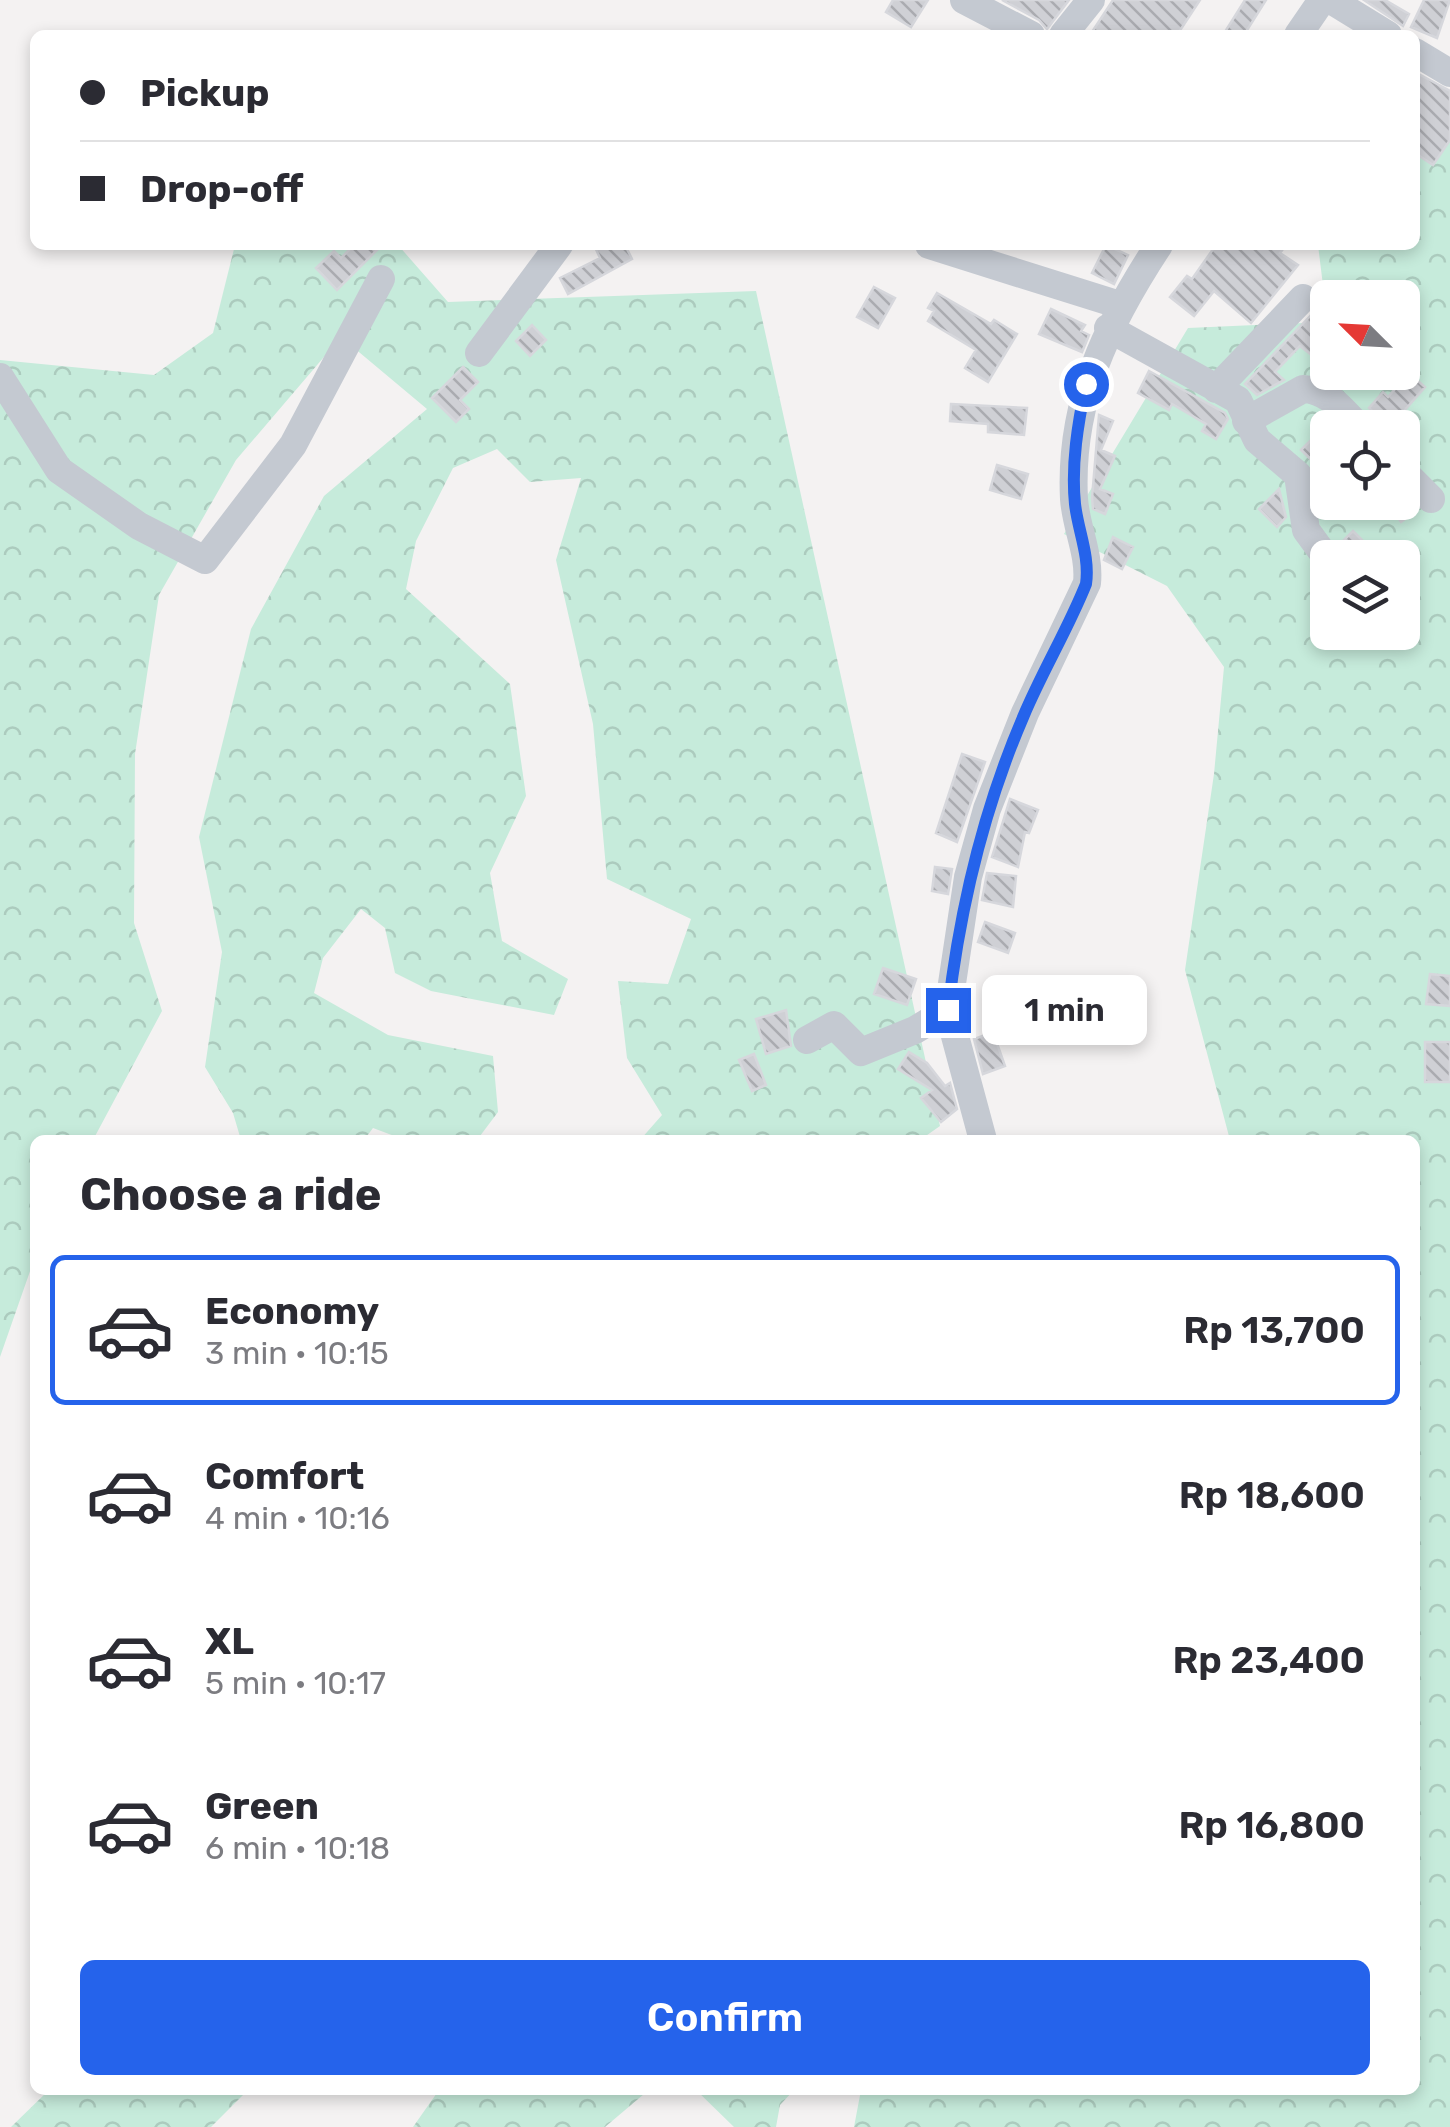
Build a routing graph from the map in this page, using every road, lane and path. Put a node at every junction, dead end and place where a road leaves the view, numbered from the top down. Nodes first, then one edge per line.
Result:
1 (964, 0) edge
2 (1092, 0) edge
3 (1322, 0) edge
4 (1332, 0) edge
5 (1021, 30) edge
6 (1066, 30) edge
7 (1301, 30) edge
8 (1380, 30) edge
9 (1420, 55) edge
10 (1450, 73) edge
11 (555, 250) edge
12 (942, 250) edge
13 (1156, 250) edge
14 (381, 279) dead end
15 (1304, 298) dead end
16 (1114, 316) junction
17 (479, 353) dead end
18 (0, 377) edge
19 (1216, 389) junction
20 (1343, 410) edge
21 (1246, 421) junction
22 (1420, 488) edge
23 (1431, 499) dead end
24 (1313, 540) edge
25 (948, 1010) junction
26 (807, 1040) dead end
27 (982, 1135) edge

1 - 5 street
2 - 6 street
3 - 7 street
4 - 8 street
9 - 10 street
11 - 17 street
12 - 16 street
13 - 16 street
14 - 18 street
15 - 19 street
16 - 19 street
16 - 25 street
19 - 21 street
20 - 21 street
21 - 24 street
22 - 23 street
25 - 26 street
25 - 27 street

